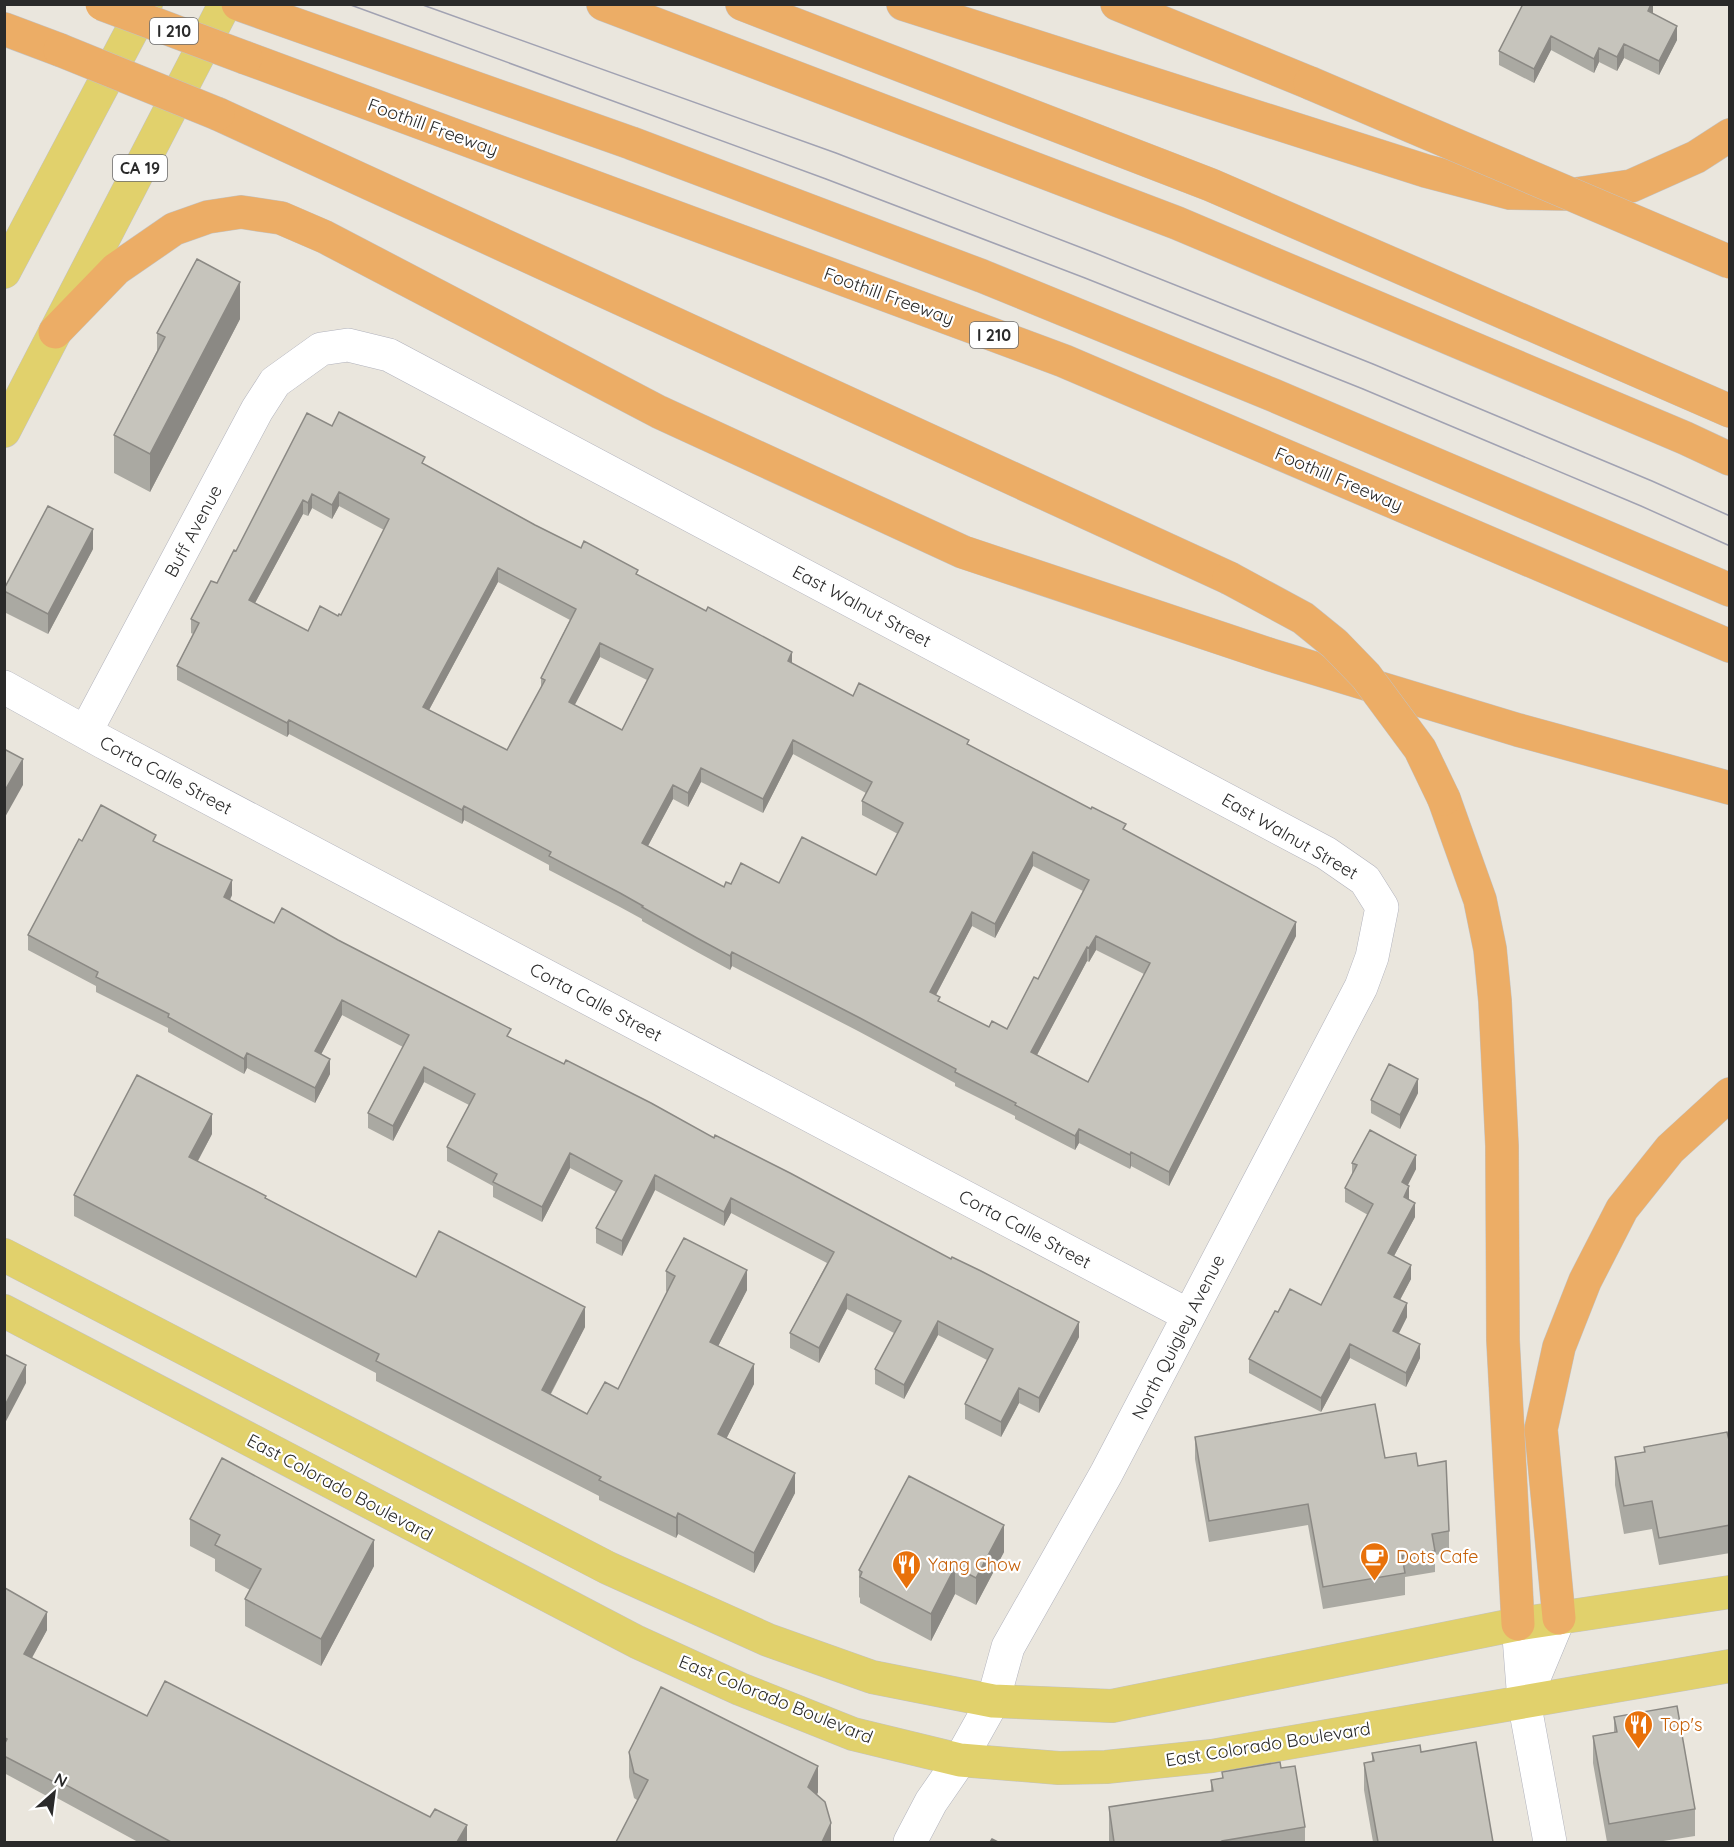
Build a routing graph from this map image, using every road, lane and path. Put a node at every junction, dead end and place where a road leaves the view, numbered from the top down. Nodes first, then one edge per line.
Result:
1 (102, 4) edge
2 (146, 4) edge
3 (225, 4) edge
4 (238, 4) edge
5 (603, 4) edge
6 (742, 4) edge
7 (903, 4) edge
8 (1117, 4) edge
9 (4, 29) edge
10 (1730, 135) edge
11 (1730, 262) edge
12 (4, 272) edge
13 (55, 332) junction
14 (321, 348) joint
15 (1730, 411) edge
16 (4, 430) edge
17 (1730, 459) edge
18 (1730, 590) edge
19 (1730, 646) edge
20 (4, 687) edge
21 (86, 731) junction
22 (1730, 788) edge
23 (1382, 907) joint
24 (1730, 1094) edge
25 (4, 1255) edge
26 (4, 1311) edge
27 (1188, 1315) junction
28 (1730, 1592) edge
29 (1559, 1618) junction
30 (1518, 1623) junction
31 (1730, 1666) edge
32 (993, 1701) junction
33 (1524, 1701) junction
34 (960, 1760) junction
35 (910, 1842) edge
36 (1550, 1842) edge

1 - 19 highway, Foothill Freeway / I 210, bridge
2 - 12 main road
3 - 13 main road, CA 19
4 - 18 highway
5 - 17 highway
6 - 15 highway
7 - 10 highway
8 - 11 highway, bridge
9 - 30 highway, bridge
13 - 16 main road, CA 19
13 - 22 highway
14 - 21 street, Buff Avenue
14 - 23 street, East Walnut Street
20 - 21 street, Corta Calle Street
21 - 27 street, Corta Calle Street
23 - 27 street, North Quigley Avenue
24 - 29 highway
25 - 32 main road
26 - 34 main road, East Colorado Boulevard
27 - 32 street, North Quigley Avenue
28 - 29 main road
29 - 30 main road
29 - 33 street
30 - 32 main road
30 - 33 street
31 - 33 main road, East Colorado Boulevard
32 - 34 street, North Quigley Avenue
33 - 34 main road, East Colorado Boulevard
33 - 36 street
34 - 35 street, North Quigley Avenue

